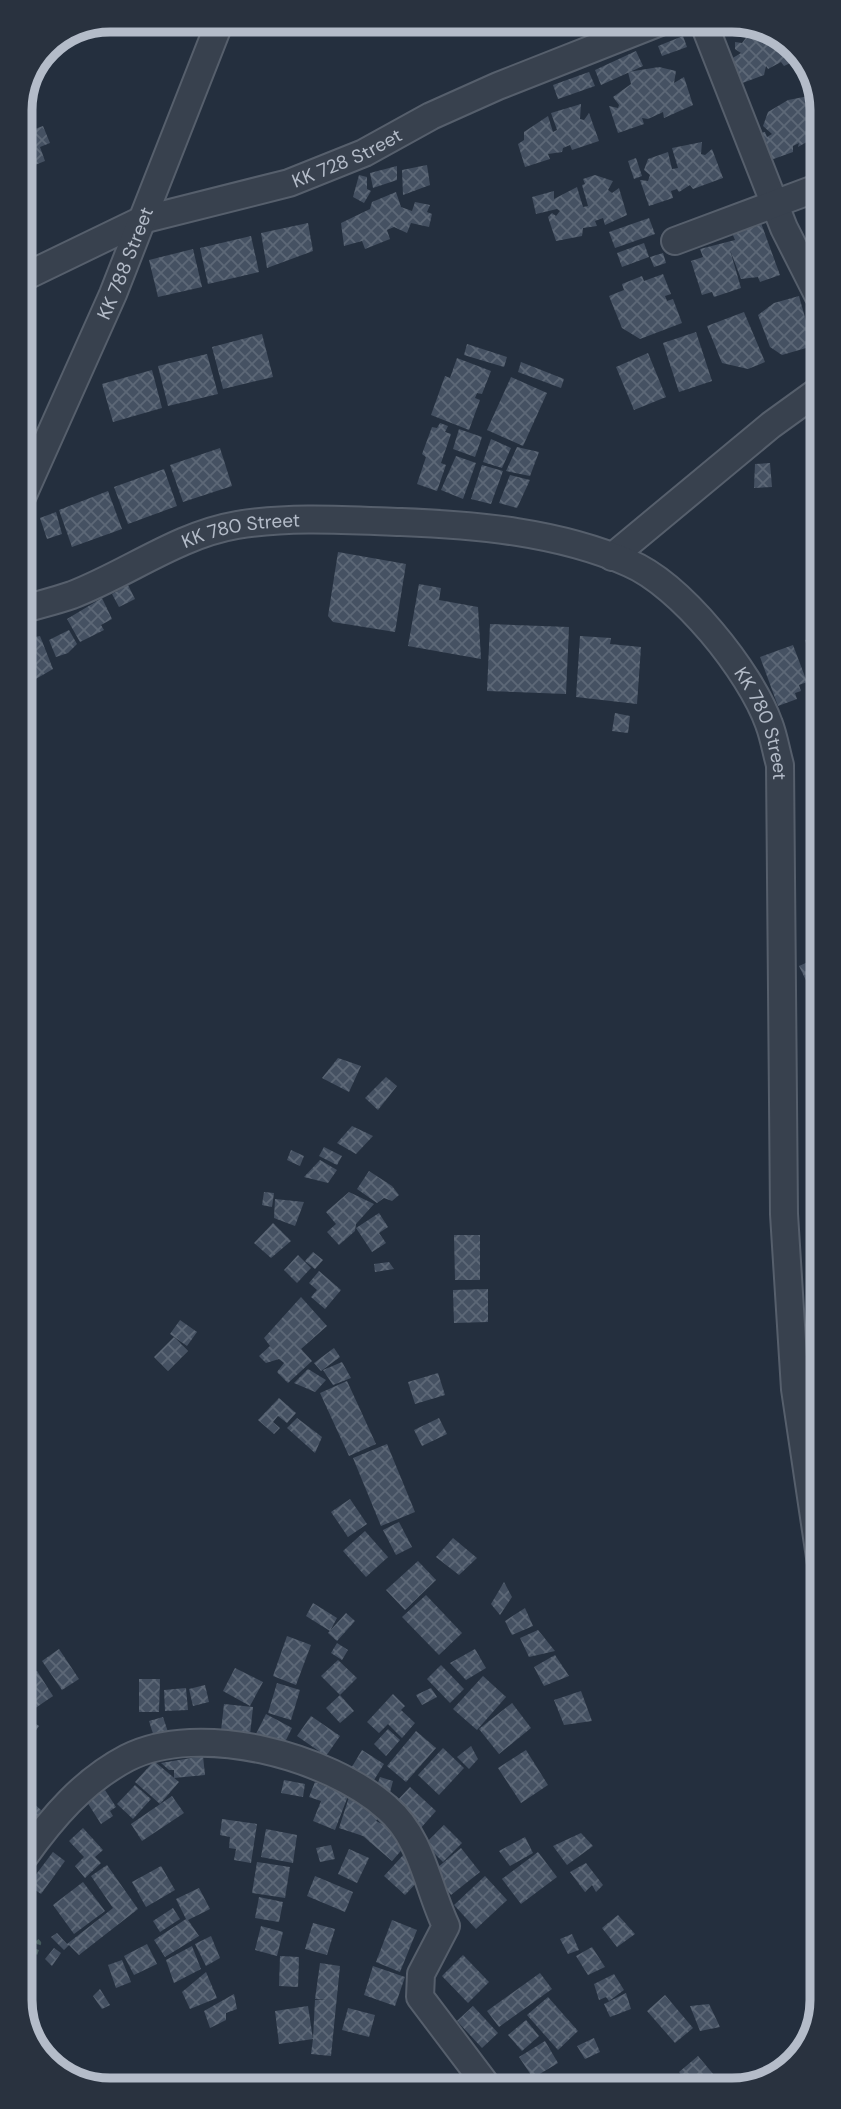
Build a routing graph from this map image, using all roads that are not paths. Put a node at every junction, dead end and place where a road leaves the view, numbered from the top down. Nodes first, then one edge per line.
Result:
1 (216, 32) edge
2 (634, 32) edge
3 (707, 32) edge
4 (810, 191) edge
5 (776, 206) junction
6 (142, 220) junction
7 (675, 241) dead end
8 (32, 273) edge
9 (810, 278) edge
10 (810, 397) edge
11 (32, 475) edge
12 (612, 557) junction
13 (32, 607) edge
14 (810, 1418) edge
15 (32, 1846) edge
16 (481, 2078) edge

1 - 6 street, KK 788 Street
2 - 6 street, KK 728 Street
3 - 5 street
4 - 5 street
5 - 7 street
5 - 9 street
6 - 8 street, KK 728 Street
6 - 11 street, KK 788 Street
10 - 12 street
12 - 13 street, KK 780 Street
12 - 14 street, KK 780 Street
15 - 16 street

